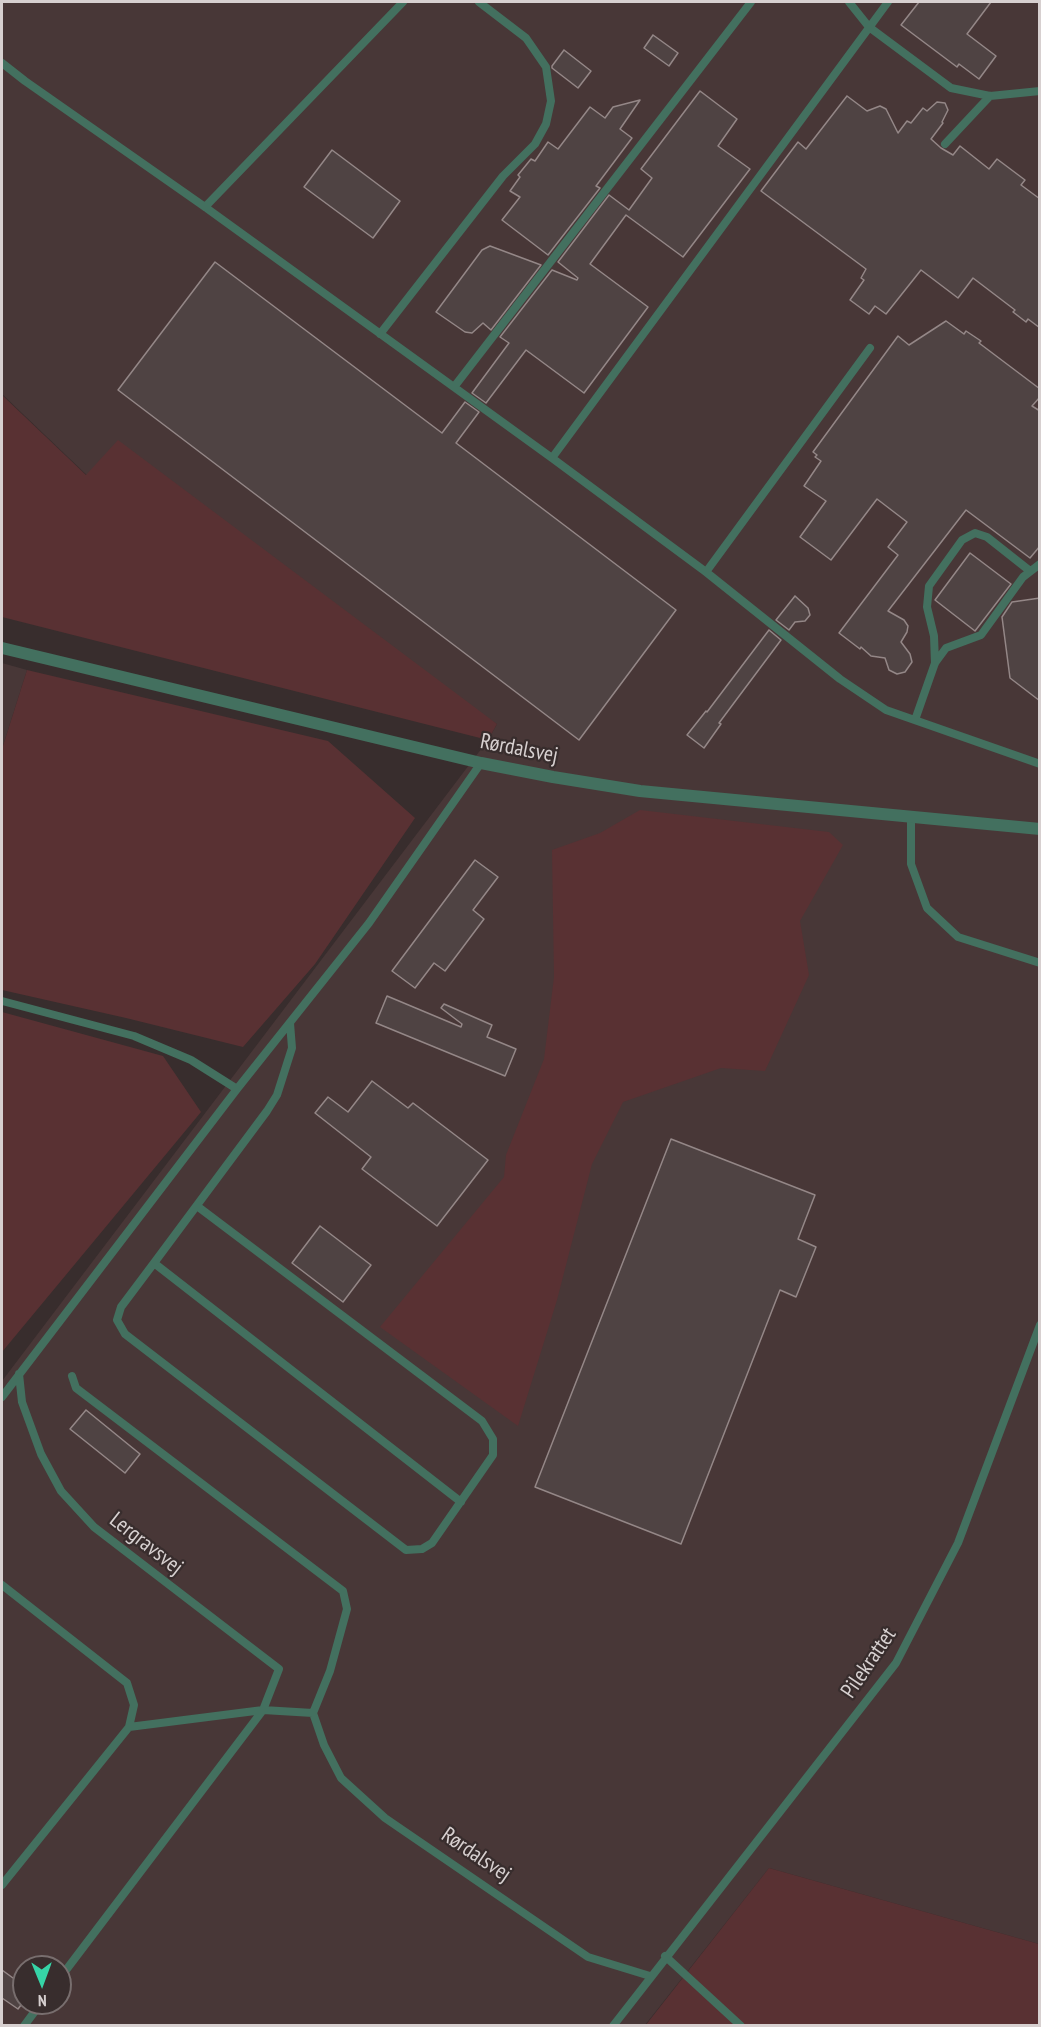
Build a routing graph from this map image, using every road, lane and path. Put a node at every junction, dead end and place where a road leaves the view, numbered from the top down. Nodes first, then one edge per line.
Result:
1 (403, 2) edge
2 (479, 2) edge
3 (751, 2) edge
4 (849, 2) edge
5 (888, 2) edge
6 (869, 27) junction
7 (2, 63) edge
8 (1040, 91) edge
9 (990, 96) junction
10 (945, 144) dead end
11 (205, 207) junction
12 (380, 334) junction
13 (870, 348) dead end
14 (454, 387) junction
15 (552, 458) junction
16 (1040, 564) edge
17 (1030, 571) junction
18 (706, 572) junction
19 (2, 648) edge
20 (935, 663) junction
21 (915, 720) junction
22 (481, 764) junction
23 (1040, 764) edge
24 (911, 816) junction
25 (1040, 829) edge
26 (1040, 963) edge
27 (2, 1001) edge
28 (290, 1023) junction
29 (237, 1089) junction
30 (197, 1206) junction
31 (154, 1263) junction
32 (1040, 1325) edge
33 (19, 1374) junction
34 (72, 1376) dead end
35 (2, 1397) edge
36 (461, 1502) junction
37 (2, 1586) edge
38 (263, 1710) junction
39 (313, 1713) junction
40 (129, 1727) junction
41 (2, 1885) edge
42 (666, 1956) junction
43 (72, 1962) edge
44 (650, 1976) junction
45 (613, 2025) edge
46 (741, 2025) edge

1 - 11 lane
2 - 12 lane
3 - 14 lane
4 - 6 lane
5 - 6 lane
6 - 9 lane
6 - 15 lane
7 - 11 lane
8 - 9 lane
9 - 10 lane
11 - 12 lane
12 - 14 lane
13 - 18 lane
14 - 15 lane
15 - 18 lane
16 - 17 lane
17 - 20 lane
17 - 20 lane
18 - 21 lane
19 - 22 street, Rørdalsvej
20 - 21 lane
21 - 23 lane
22 - 24 street, Rørdalsvej
22 - 28 lane
24 - 25 street, Rørdalsvej
24 - 26 lane
27 - 29 lane
28 - 29 lane
28 - 30 lane
29 - 33 lane
30 - 31 lane
30 - 36 lane
31 - 36 lane
31 - 36 lane
32 - 42 lane, Pilekrattet
33 - 35 lane
33 - 38 lane, Lergravsvej
34 - 39 lane
37 - 40 lane
38 - 39 lane
38 - 40 lane
38 - 43 lane, Lergravsvej
39 - 44 lane, Rørdalsvej
40 - 41 lane
42 - 44 lane, Pilekrattet
42 - 46 lane
44 - 45 lane

